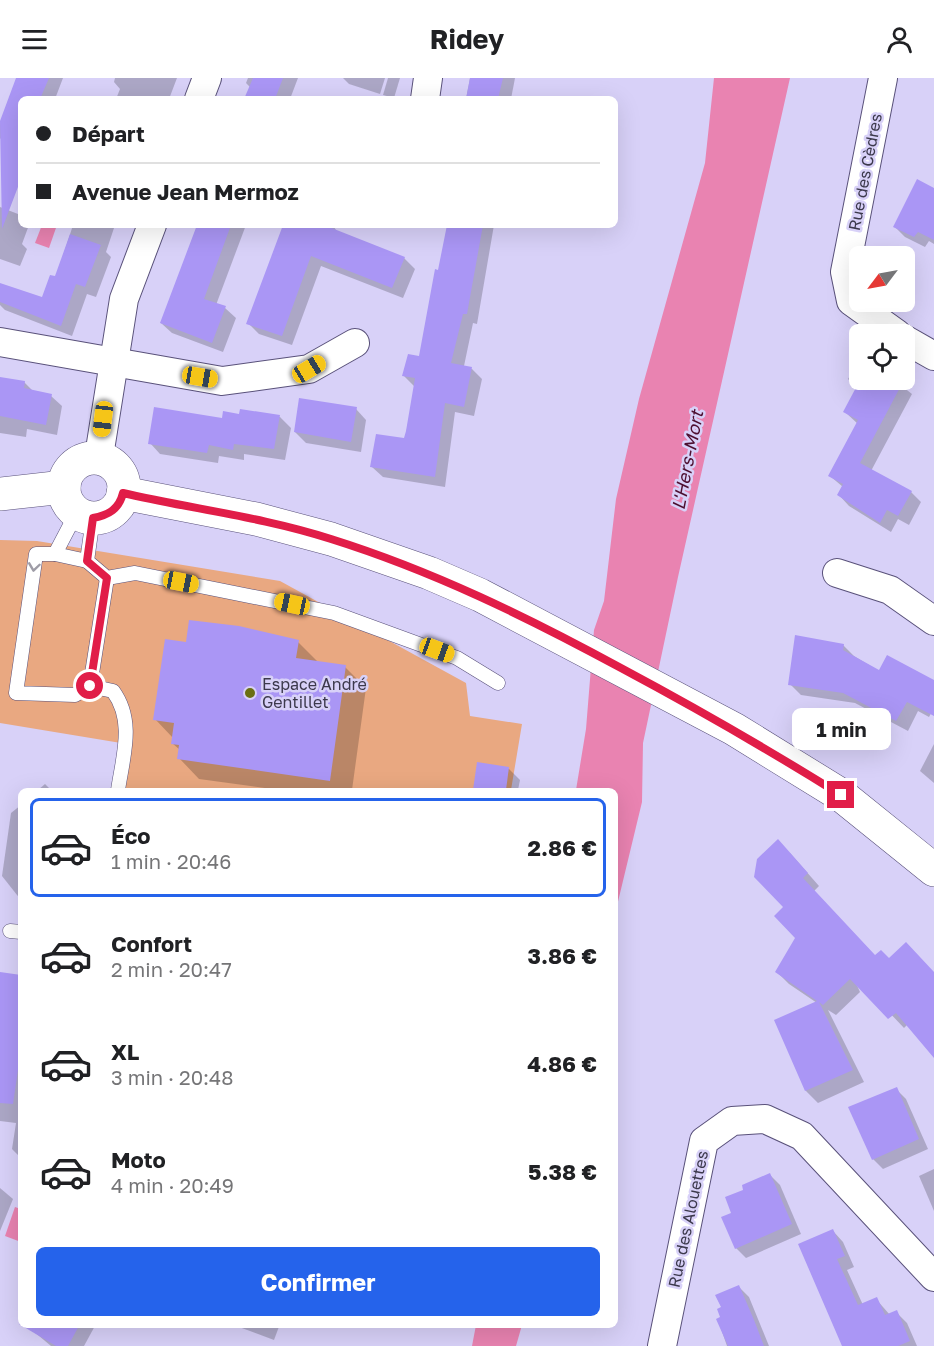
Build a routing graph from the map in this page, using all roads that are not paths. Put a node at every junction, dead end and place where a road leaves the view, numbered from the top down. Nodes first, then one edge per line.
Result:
1 (207, 78) edge
2 (428, 78) edge
3 (883, 78) edge
4 (200, 96) edge
5 (425, 96) edge
6 (151, 228) edge
7 (883, 324) edge
8 (0, 342) edge
9 (355, 343) dead end
10 (915, 345) edge
11 (934, 356) edge
12 (112, 362) junction
13 (99, 456) junction
14 (123, 493) junction
15 (0, 494) edge
16 (78, 506) junction
17 (55, 555) junction
18 (87, 561) junction
19 (837, 573) dead end
20 (107, 578) junction
21 (934, 621) edge
22 (498, 684) dead end
23 (90, 686) junction
24 (118, 788) edge
25 (934, 870) edge
26 (934, 1277) edge
27 (662, 1346) edge

1 - 4 street
2 - 5 street
3 - 7 street, Rue des Cèdres
6 - 12 street
8 - 12 street
9 - 12 street
10 - 11 street
12 - 13 street
13 - 14 street
13 - 16 street
14 - 16 street
14 - 25 street
15 - 16 street
16 - 17 lane
16 - 18 lane
17 - 18 lane
17 -> 23 lane
18 - 20 lane
19 - 21 street
20 - 22 lane
20 - 23 lane
23 - 24 lane
26 - 27 street, Rue des Alouettes

